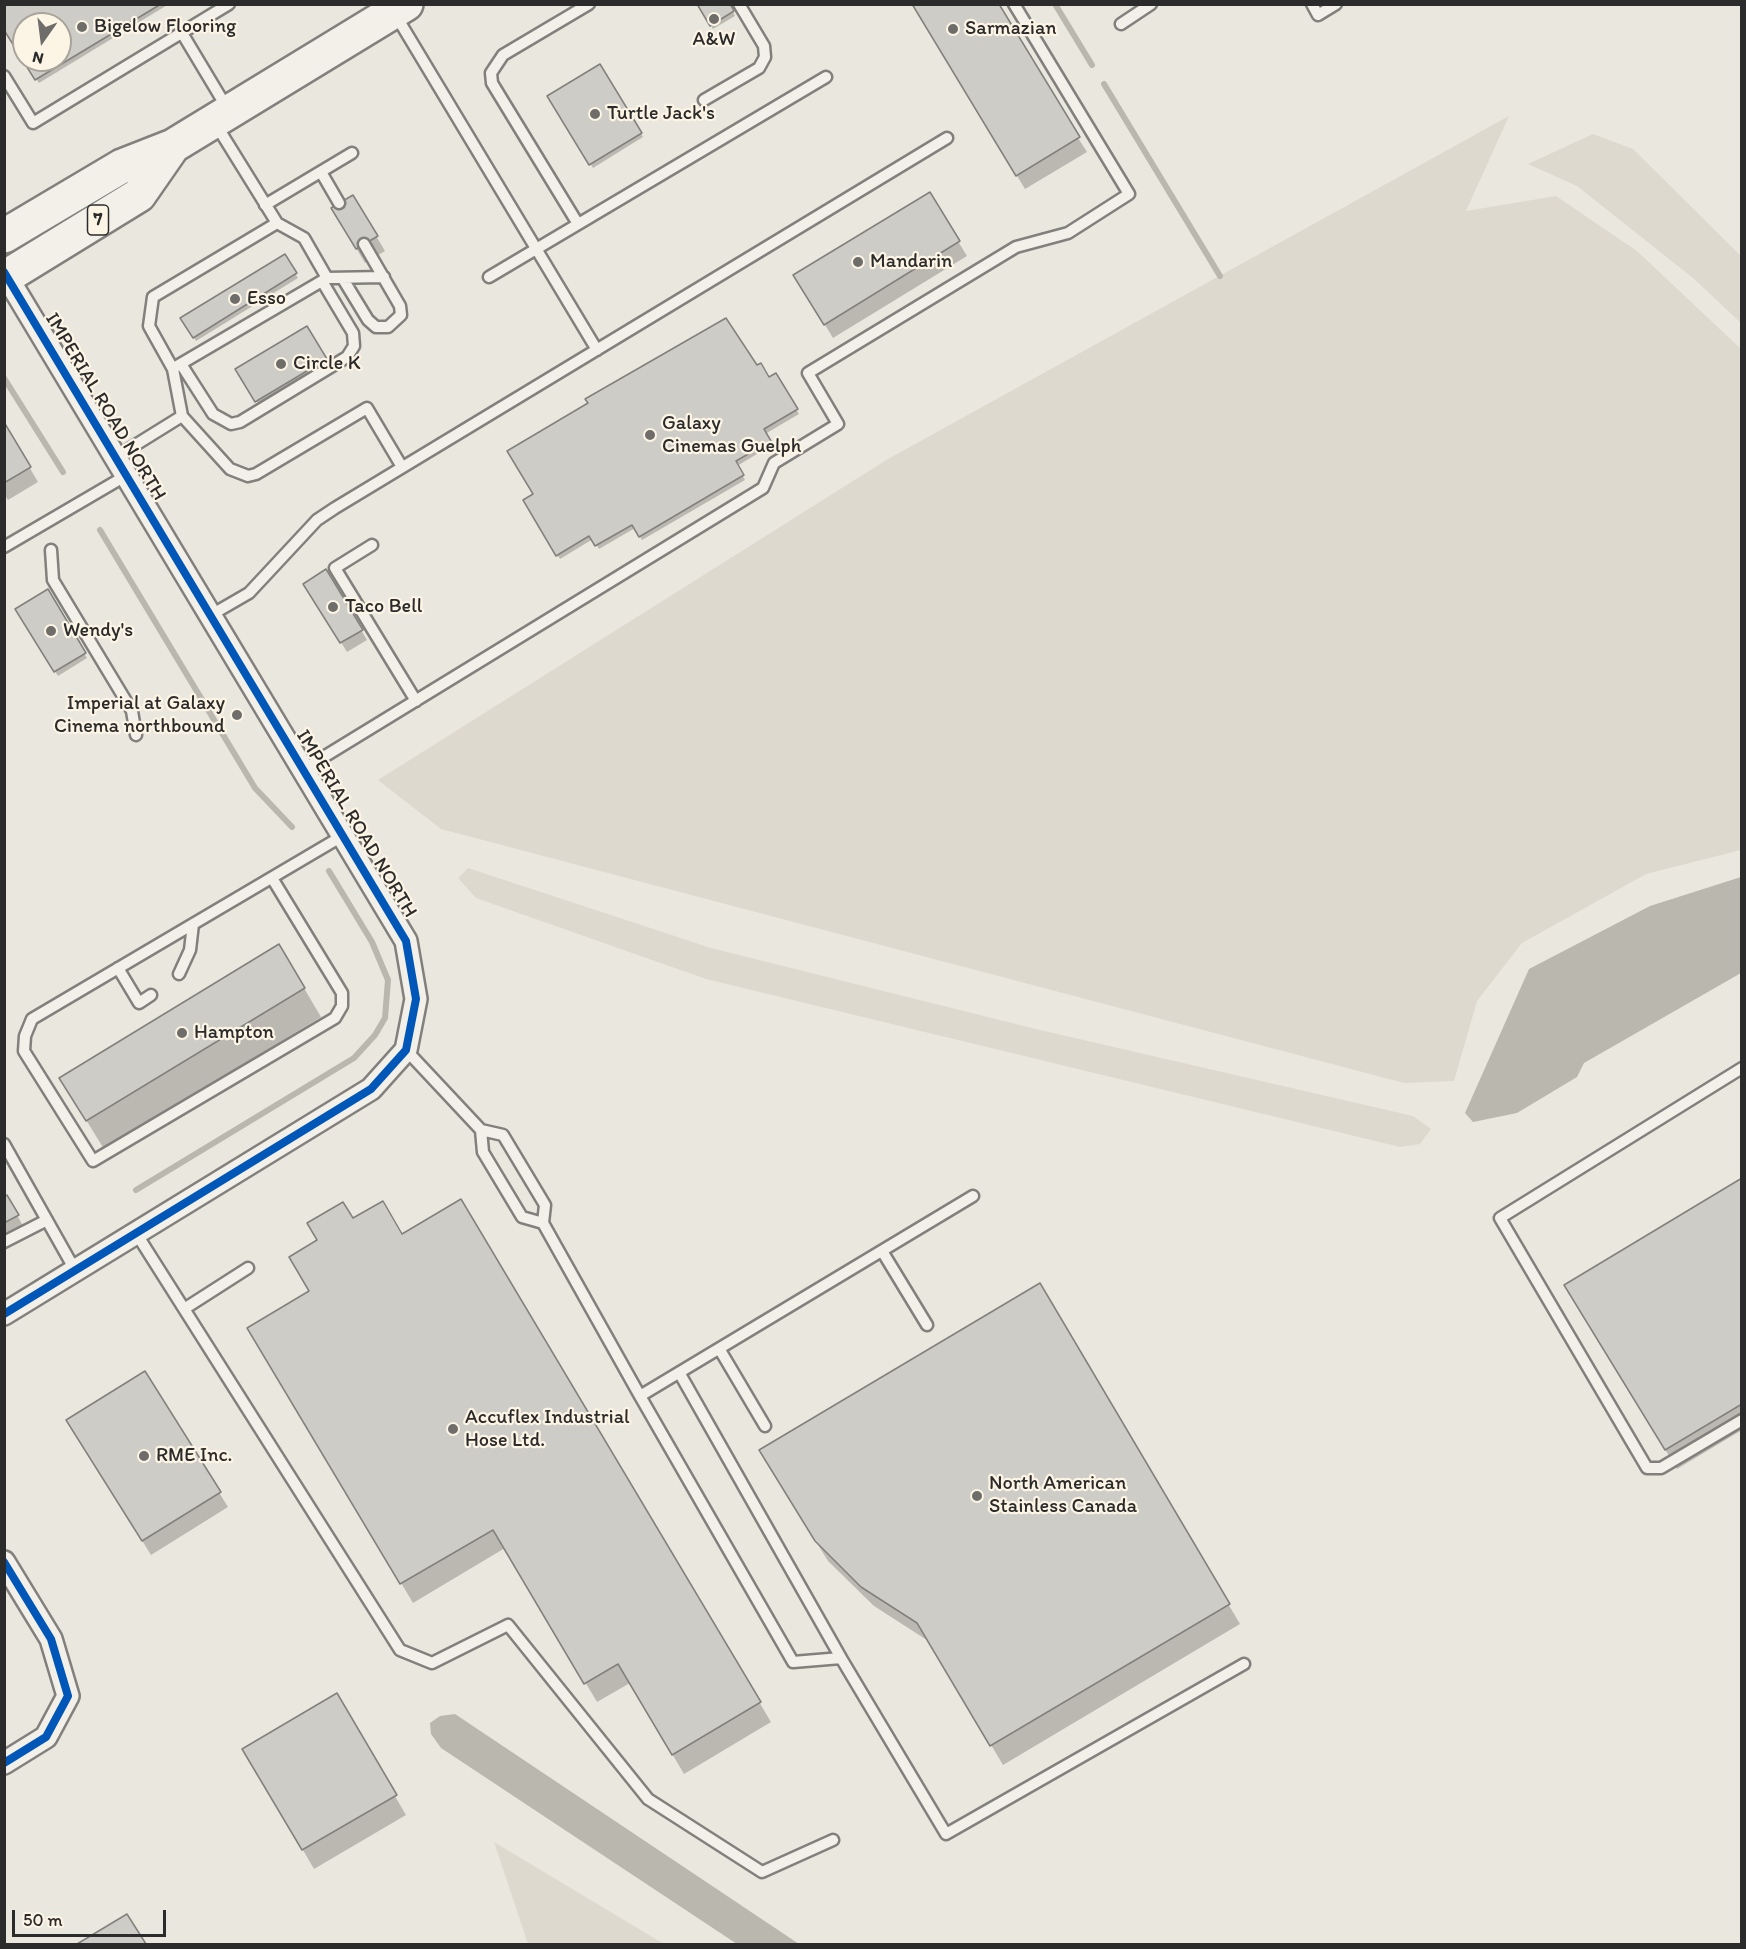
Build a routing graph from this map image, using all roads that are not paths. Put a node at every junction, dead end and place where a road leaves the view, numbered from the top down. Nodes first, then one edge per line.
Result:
1 (229, 4) edge
2 (589, 4) edge
3 (739, 4) edge
4 (1014, 4) edge
5 (1151, 4) edge
6 (1312, 4) edge
7 (1336, 4) edge
8 (396, 7) edge
9 (1121, 24) dead end
10 (182, 33) junction
11 (4, 76) edge
12 (826, 77) dead end
13 (704, 100) dead end
14 (221, 116) junction
15 (948, 138) dead end
16 (173, 146) junction
17 (352, 153) dead end
18 (321, 172) junction
19 (339, 203) dead end
20 (265, 205) junction
21 (277, 224) junction
22 (578, 224) junction
23 (4, 236) edge
24 (364, 244) dead end
25 (536, 249) junction
26 (6, 278) edge
27 (384, 278) junction
28 (489, 278) dead end
29 (344, 279) junction
30 (325, 280) junction
31 (597, 350) junction
32 (177, 366) junction
33 (182, 416) junction
34 (116, 457) junction
35 (402, 467) junction
36 (127, 475) junction
37 (372, 545) dead end
38 (4, 547) edge
39 (51, 550) dead end
40 (211, 615) junction
41 (416, 701) junction
42 (136, 735) dead end
43 (304, 769) junction
44 (344, 835) junction
45 (272, 878) junction
46 (193, 924) junction
47 (118, 968) junction
48 (179, 975) dead end
49 (151, 995) dead end
50 (406, 1050) junction
51 (1742, 1068) edge
52 (481, 1130) junction
53 (4, 1144) edge
54 (973, 1196) dead end
55 (47, 1220) junction
56 (543, 1222) junction
57 (136, 1233) junction
58 (4, 1242) edge
59 (882, 1251) junction
60 (248, 1268) dead end
61 (75, 1270) junction
62 (184, 1309) junction
63 (4, 1314) edge
64 (927, 1325) dead end
65 (720, 1350) junction
66 (680, 1374) junction
67 (640, 1396) junction
68 (1742, 1420) edge
69 (765, 1426) dead end
70 (4, 1562) edge
71 (841, 1658) junction
72 (1244, 1664) dead end
73 (4, 1763) edge
74 (833, 1840) dead end

1 - 10 lane
2 - 22 lane
3 - 13 lane
4 - 41 lane
5 - 9 lane
6 - 7 lane
8 - 14 main road, 7
8 - 25 lane
10 - 11 lane
10 - 14 lane
12 - 22 lane
14 - 16 main road, 7
14 - 20 lane
15 - 31 lane
16 - 23 main road, 7
16 - 26 main road, 7
17 - 18 lane
18 - 19 lane
18 - 20 lane
20 - 21 lane
21 - 30 lane
21 - 32 lane
22 - 25 lane
24 - 27 lane
25 - 28 lane
25 - 31 lane
26 - 34 street, IMPERIAL ROAD NORTH
27 - 29 lane
27 - 29 lane
29 - 30 lane
30 - 32 lane
30 - 32 lane
31 - 35 lane
32 - 33 lane
33 - 34 lane
33 - 35 lane
34 - 36 street, IMPERIAL ROAD NORTH
35 - 40 lane
36 - 38 lane
36 - 40 street, IMPERIAL ROAD NORTH
37 - 41 lane
39 - 42 lane
40 - 43 street, IMPERIAL ROAD NORTH
41 - 43 lane
43 - 44 street, IMPERIAL ROAD NORTH
44 - 45 lane
44 - 50 street, IMPERIAL ROAD NORTH
45 - 46 lane
45 - 47 lane
46 - 47 lane
46 - 48 lane
47 - 49 lane
50 - 52 lane
50 - 57 street
51 - 68 lane
52 - 56 lane
52 - 56 lane
53 - 55 lane
54 - 59 lane
55 - 58 lane
55 - 61 lane
56 - 67 lane
57 - 61 street
57 - 62 lane
59 - 64 lane
59 - 65 lane
60 - 62 lane
61 - 63 street
62 - 74 lane
65 - 66 lane
65 - 69 lane
66 - 67 lane
66 - 71 lane
67 - 71 lane
70 - 73 street
71 - 72 lane

